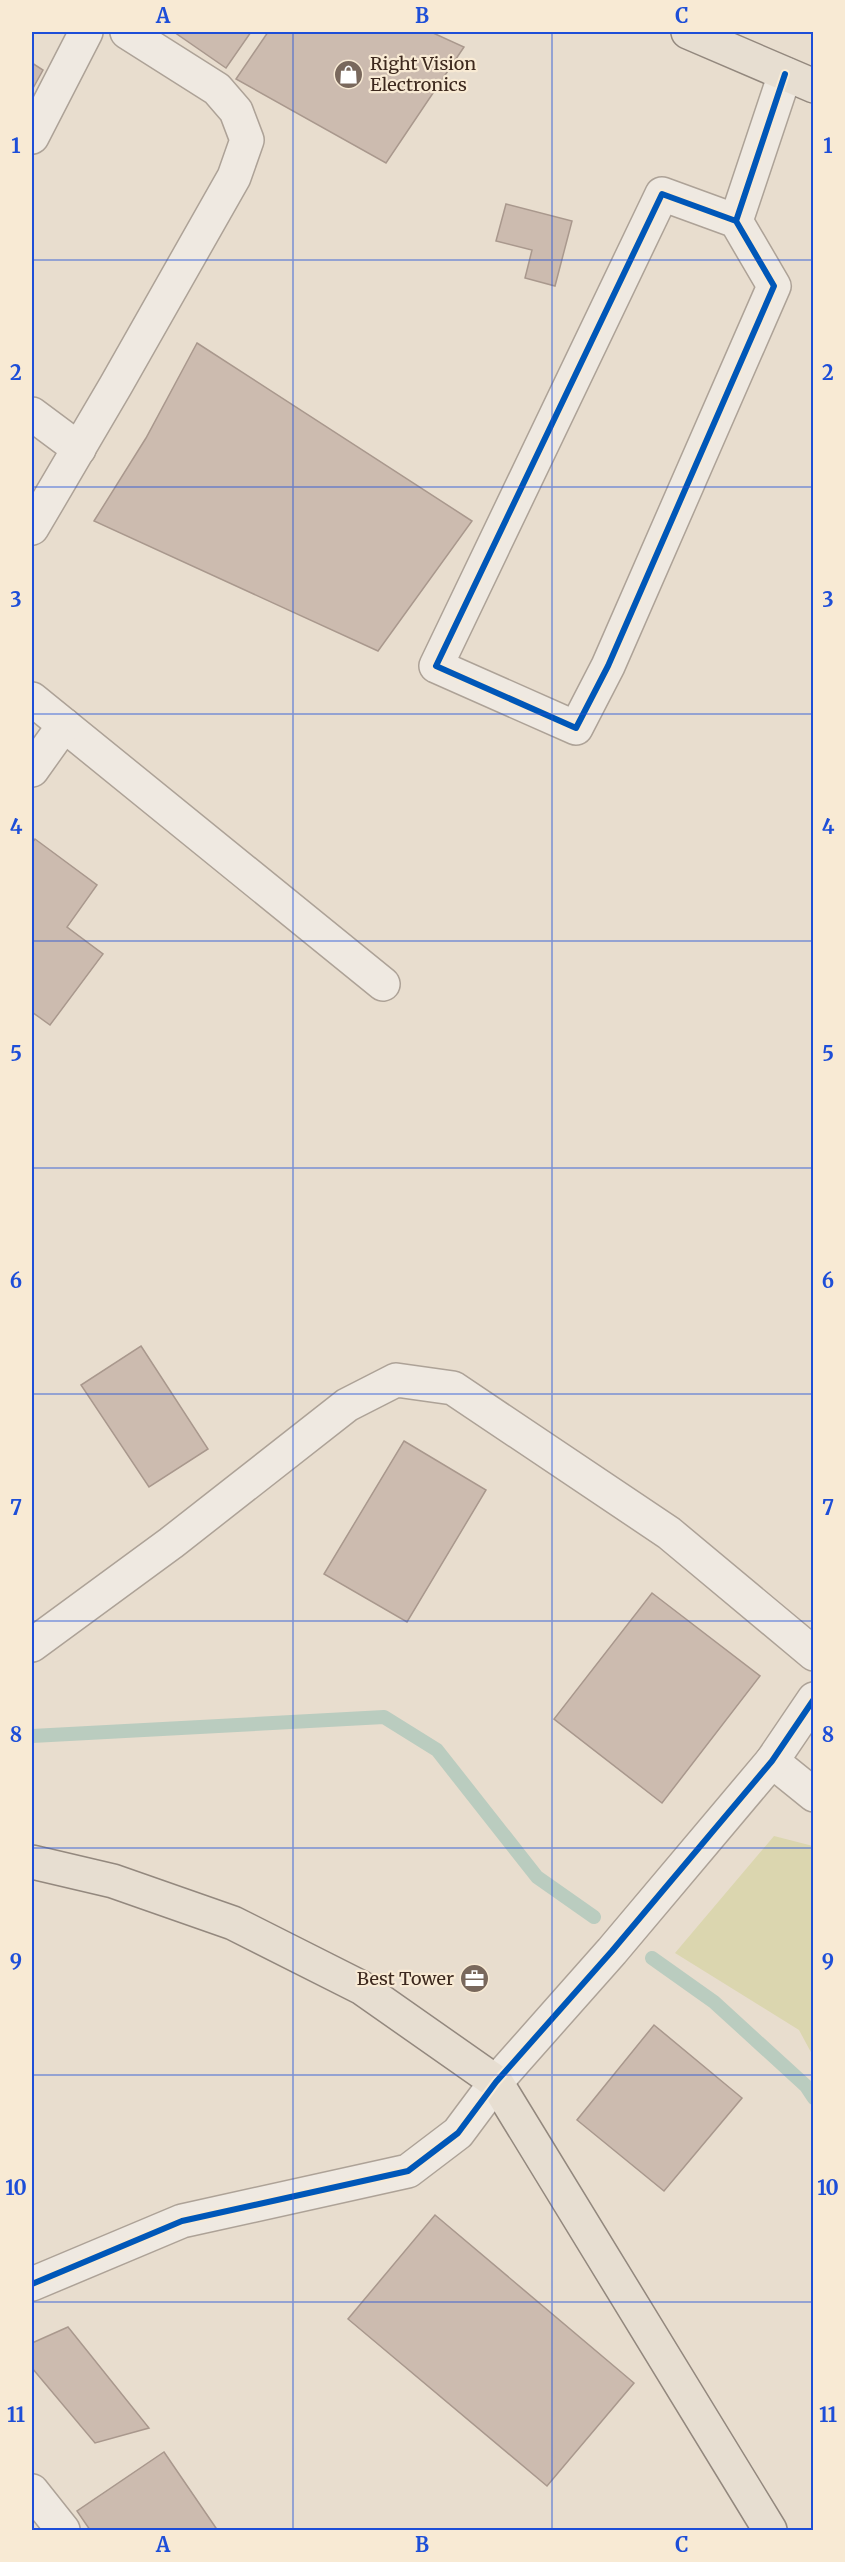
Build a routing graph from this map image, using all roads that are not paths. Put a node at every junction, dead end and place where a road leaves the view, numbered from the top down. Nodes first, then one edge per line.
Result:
1 (86, 32) edge
2 (127, 32) edge
3 (688, 32) edge
4 (799, 80) edge
5 (32, 137) edge
6 (736, 221) junction
7 (32, 414) edge
8 (79, 448) junction
9 (32, 528) edge
10 (32, 699) edge
11 (64, 725) junction
12 (32, 770) edge
13 (382, 984) dead end
14 (32, 1645) edge
15 (813, 1654) edge
16 (813, 1699) edge
17 (772, 1761) junction
18 (813, 1796) edge
19 (32, 1863) edge
20 (496, 2082) junction
21 (32, 2284) edge
22 (32, 2491) edge
23 (63, 2530) edge
24 (770, 2530) edge

1 - 5 street
2 - 8 street
3 - 4 main road
4 - 6 street
6 - 6 street
7 - 8 street
8 - 9 street
10 - 11 street
11 - 12 street
11 - 13 street
14 - 15 street
16 - 17 street
17 - 18 street
17 - 20 street
19 - 20 main road
20 - 21 street
20 - 24 main road
22 - 23 street

